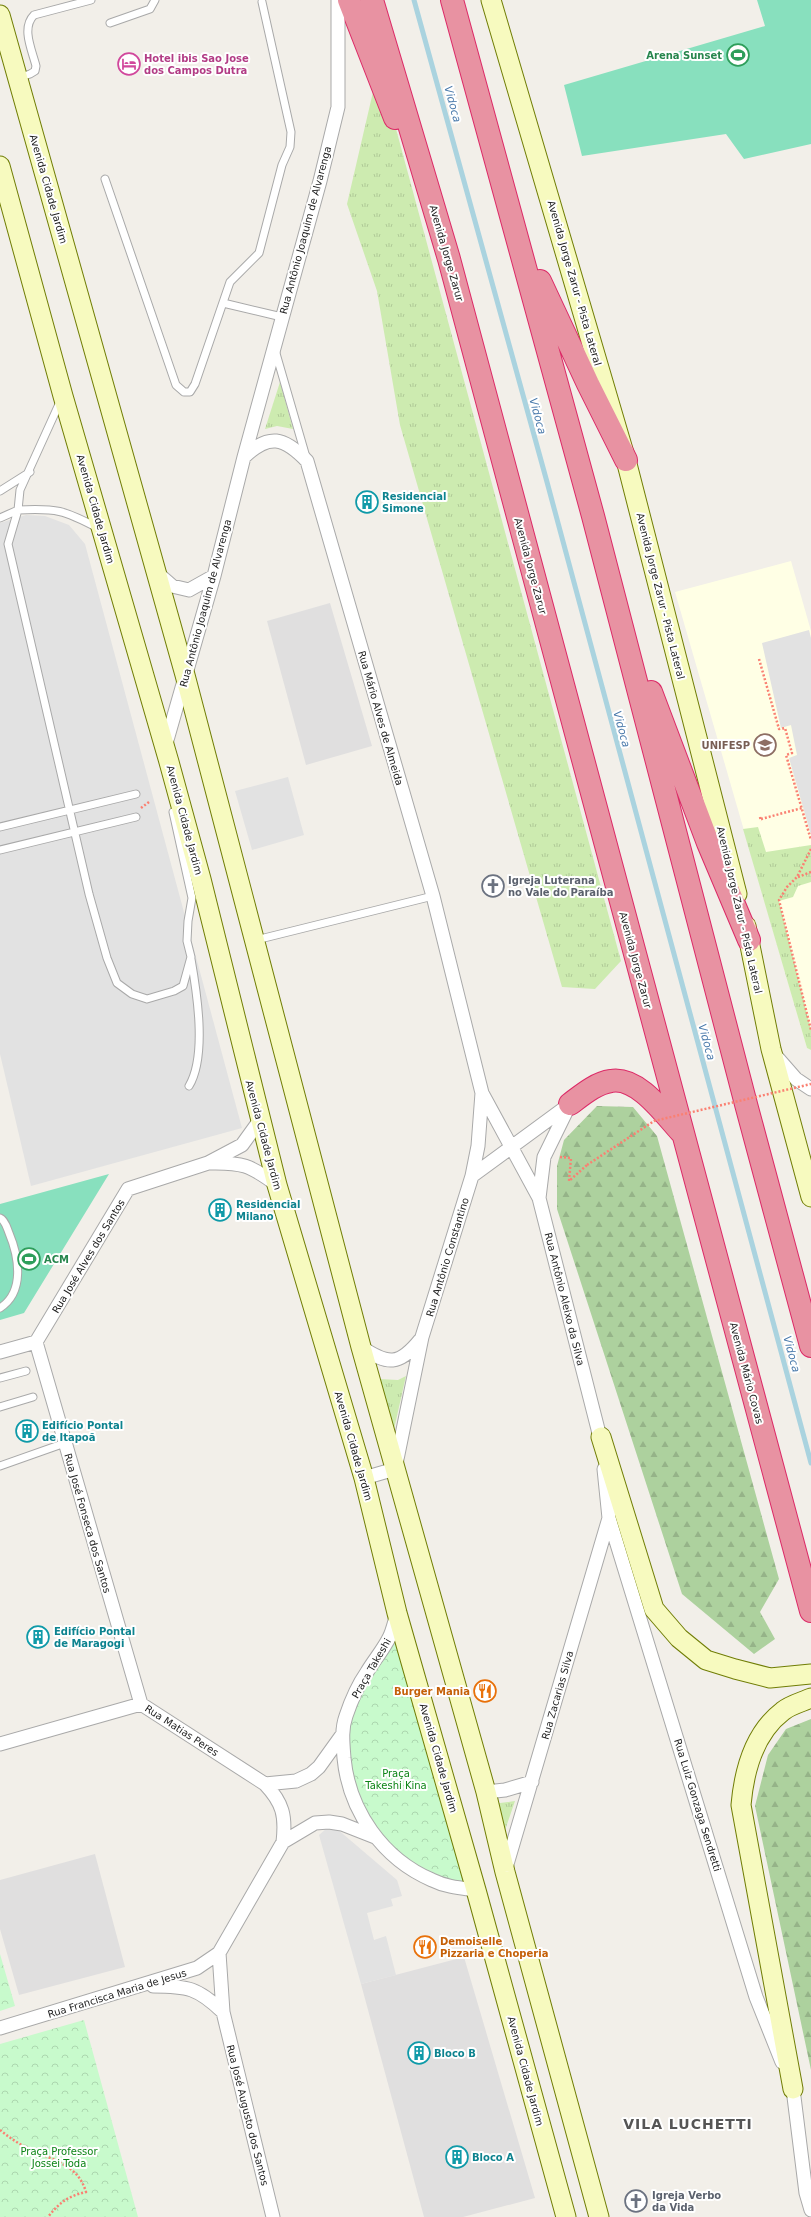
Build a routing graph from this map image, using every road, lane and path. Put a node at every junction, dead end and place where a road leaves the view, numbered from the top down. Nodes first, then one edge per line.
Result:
1 (91, 0) edge
2 (155, 0) edge
3 (338, 0) edge
4 (349, 0) edge
5 (372, 0) edge
6 (452, 0) edge
7 (491, 0) edge
8 (262, 2) dead end
9 (0, 15) edge
10 (110, 23) dead end
11 (17, 78) junction
12 (0, 166) edge
13 (105, 179) dead end
14 (507, 202) junction
15 (449, 259) junction
16 (223, 303) junction
17 (282, 318) junction
18 (274, 345) junction
19 (63, 396) junction
20 (244, 457) junction
21 (626, 460) junction
22 (307, 461) junction
23 (30, 472) junction
24 (0, 491) edge
25 (18, 510) junction
26 (592, 516) junction
27 (0, 518) edge
28 (102, 530) junction
29 (155, 571) junction
30 (214, 576) junction
31 (759, 659) dead end
32 (185, 675) junction
33 (167, 755) junction
34 (136, 794) dead end
35 (802, 808) junction
36 (71, 810) junction
37 (136, 817) dead end
38 (760, 819) dead end
39 (0, 827) edge
40 (76, 832) junction
41 (811, 840) edge
42 (811, 848) edge
43 (0, 850) edge
44 (811, 872) edge
45 (797, 877) junction
46 (432, 896) junction
47 (254, 940) junction
48 (749, 940) junction
49 (191, 957) junction
50 (811, 1030) edge
51 (771, 1049) junction
52 (811, 1084) edge
53 (189, 1086) dead end
54 (811, 1089) edge
55 (482, 1093) junction
56 (570, 1104) junction
57 (260, 1120) junction
58 (683, 1135) junction
59 (513, 1147) junction
60 (558, 1157) dead end
61 (208, 1163) junction
62 (472, 1176) junction
63 (277, 1185) junction
64 (811, 1196) edge
65 (539, 1198) junction
66 (0, 1218) edge
67 (0, 1308) edge
68 (422, 1337) junction
69 (36, 1342) junction
70 (811, 1346) edge
71 (361, 1347) junction
72 (0, 1352) edge
73 (26, 1370) dead end
74 (0, 1378) edge
75 (33, 1397) dead end
76 (0, 1407) edge
77 (601, 1437) junction
78 (65, 1443) junction
79 (0, 1466) edge
80 (395, 1469) junction
81 (364, 1478) junction
82 (610, 1518) junction
83 (811, 1611) edge
84 (397, 1613) junction
85 (811, 1674) edge
86 (811, 1698) edge
87 (141, 1704) junction
88 (342, 1736) junction
89 (0, 1744) edge
90 (532, 1782) junction
91 (265, 1784) junction
92 (486, 1792) junction
93 (375, 1837) junction
94 (283, 1842) junction
95 (505, 1872) junction
96 (476, 1890) junction
97 (219, 1953) junction
98 (143, 1986) junction
99 (223, 2012) junction
100 (0, 2028) edge
101 (793, 2089) junction
102 (0, 2130) edge
103 (806, 2193) junction
104 (811, 2210) edge
105 (48, 2217) edge
106 (273, 2217) edge
107 (566, 2217) edge
108 (599, 2217) edge
109 (804, 2217) edge

1 - 11 lane
2 - 10 lane
3 - 17 street, Rua Antônio Joaquim de Alvarenga
4 - 15 highway
5 - 15 highway, Avenida Jorge Zarur
6 - 14 highway
7 - 21 main road, Avenida Jorge Zarur - Pista Lateral
8 - 16 lane
9 - 11 main road, Avenida Cidade Jardim
11 - 29 main road, Avenida Cidade Jardim
12 - 19 main road, Avenida Cidade Jardim
13 - 16 lane
14 - 21 highway
14 - 26 highway
15 - 58 highway, Avenida Jorge Zarur
16 - 17 lane
17 - 18 street, Rua Antônio Joaquim de Alvarenga
18 - 20 street, Rua Antônio Joaquim de Alvarenga
18 - 22 lane, Rua Mário Alves de Almeida
19 - 23 lane
19 - 28 main road, Avenida Cidade Jardim
20 - 22 street
20 - 30 street, Rua Antônio Joaquim de Alvarenga
21 - 48 main road, Avenida Jorge Zarur - Pista Lateral
22 - 46 street, Rua Mário Alves de Almeida
23 - 24 lane
23 - 25 lane
25 - 27 lane
25 - 28 lane
25 - 36 lane
26 - 48 highway
26 - 70 highway
28 - 33 main road, Avenida Cidade Jardim
29 - 30 street
29 - 32 main road, Avenida Cidade Jardim
30 - 32 street, Rua Antônio Joaquim de Alvarenga
31 - 35 path
32 - 33 street, Rua Antônio Joaquim de Alvarenga
32 - 47 main road, Avenida Cidade Jardim
33 - 49 lane
33 - 57 main road, Avenida Cidade Jardim
34 - 36 lane
35 - 38 path
35 - 41 path
36 - 39 lane
36 - 40 lane
37 - 40 lane
40 - 43 lane
40 - 49 lane
42 - 45 path
44 - 45 path
45 - 50 path
46 - 47 lane
46 - 55 street, Rua Mário Alves de Almeida
47 - 71 main road, Avenida Cidade Jardim
48 - 51 main road, Avenida Jorge Zarur - Pista Lateral
49 - 53 lane
51 - 54 street
51 - 64 main road, Avenida Jorge Zarur - Pista Lateral
52 - 60 path, bridge
55 - 59 street, Rua Antônio Aleixo da Silva
55 - 62 street, Rua Antônio Constantino
56 - 58 highway
56 - 59 street
56 - 65 street
57 - 61 street
57 - 63 main road, Avenida Cidade Jardim
58 - 83 highway, Avenida Mário Covas
59 - 62 street
59 - 65 street, Rua Antônio Aleixo da Silva
61 - 63 street
61 - 69 street, Rua José Alves dos Santos
62 - 68 street, Rua Antônio Constantino
63 - 81 main road, Avenida Cidade Jardim
65 - 77 street, Rua Antônio Aleixo da Silva
66 - 67 lane
68 - 71 street, Rua Antônio Constantino
68 - 80 street, Rua Antônio Constantino
69 - 72 street
69 - 78 street, Rua José Fonseca dos Santos
71 - 80 main road, Avenida Cidade Jardim
73 - 74 lane
75 - 76 lane
77 - 82 street, Rua Antônio Aleixo da Silva
77 - 85 main road
78 - 79 lane
78 - 87 street, Rua José Fonseca dos Santos
80 - 81 street
80 - 92 main road, Avenida Cidade Jardim
81 - 84 main road, Avenida Cidade Jardim
82 - 90 street, Rua Zacarias Silva
82 - 101 street, Rua Luiz Gonzaga Sendretti
84 - 88 street, Praça Takeshi
84 - 96 main road, Avenida Cidade Jardim
86 - 101 main road
87 - 89 street, Rua Matias Peres
87 - 91 street, Rua Matias Peres
88 - 91 street
88 - 93 street, Praça Takeshi
90 - 92 street
90 - 95 street, Rua Zacarias Silva
91 - 94 street, Rua Matias Peres
92 - 95 main road, Avenida Cidade Jardim
93 - 94 street, Rua Francisca Maria de Jesus
93 - 96 street, Praça Takeshi
94 - 97 street, Rua Francisca Maria de Jesus
95 - 108 main road, Avenida Cidade Jardim
96 - 107 main road, Avenida Cidade Jardim
97 - 98 street, Rua Francisca Maria de Jesus
97 - 99 street, Rua José Augusto dos Santos
98 - 99 street
98 - 100 street, Rua Francisca Maria de Jesus
99 - 106 street, Rua José Augusto dos Santos
101 - 103 street, Rua Luiz Gonzaga Sendretti
102 - 105 path
103 - 104 street
103 - 109 street

